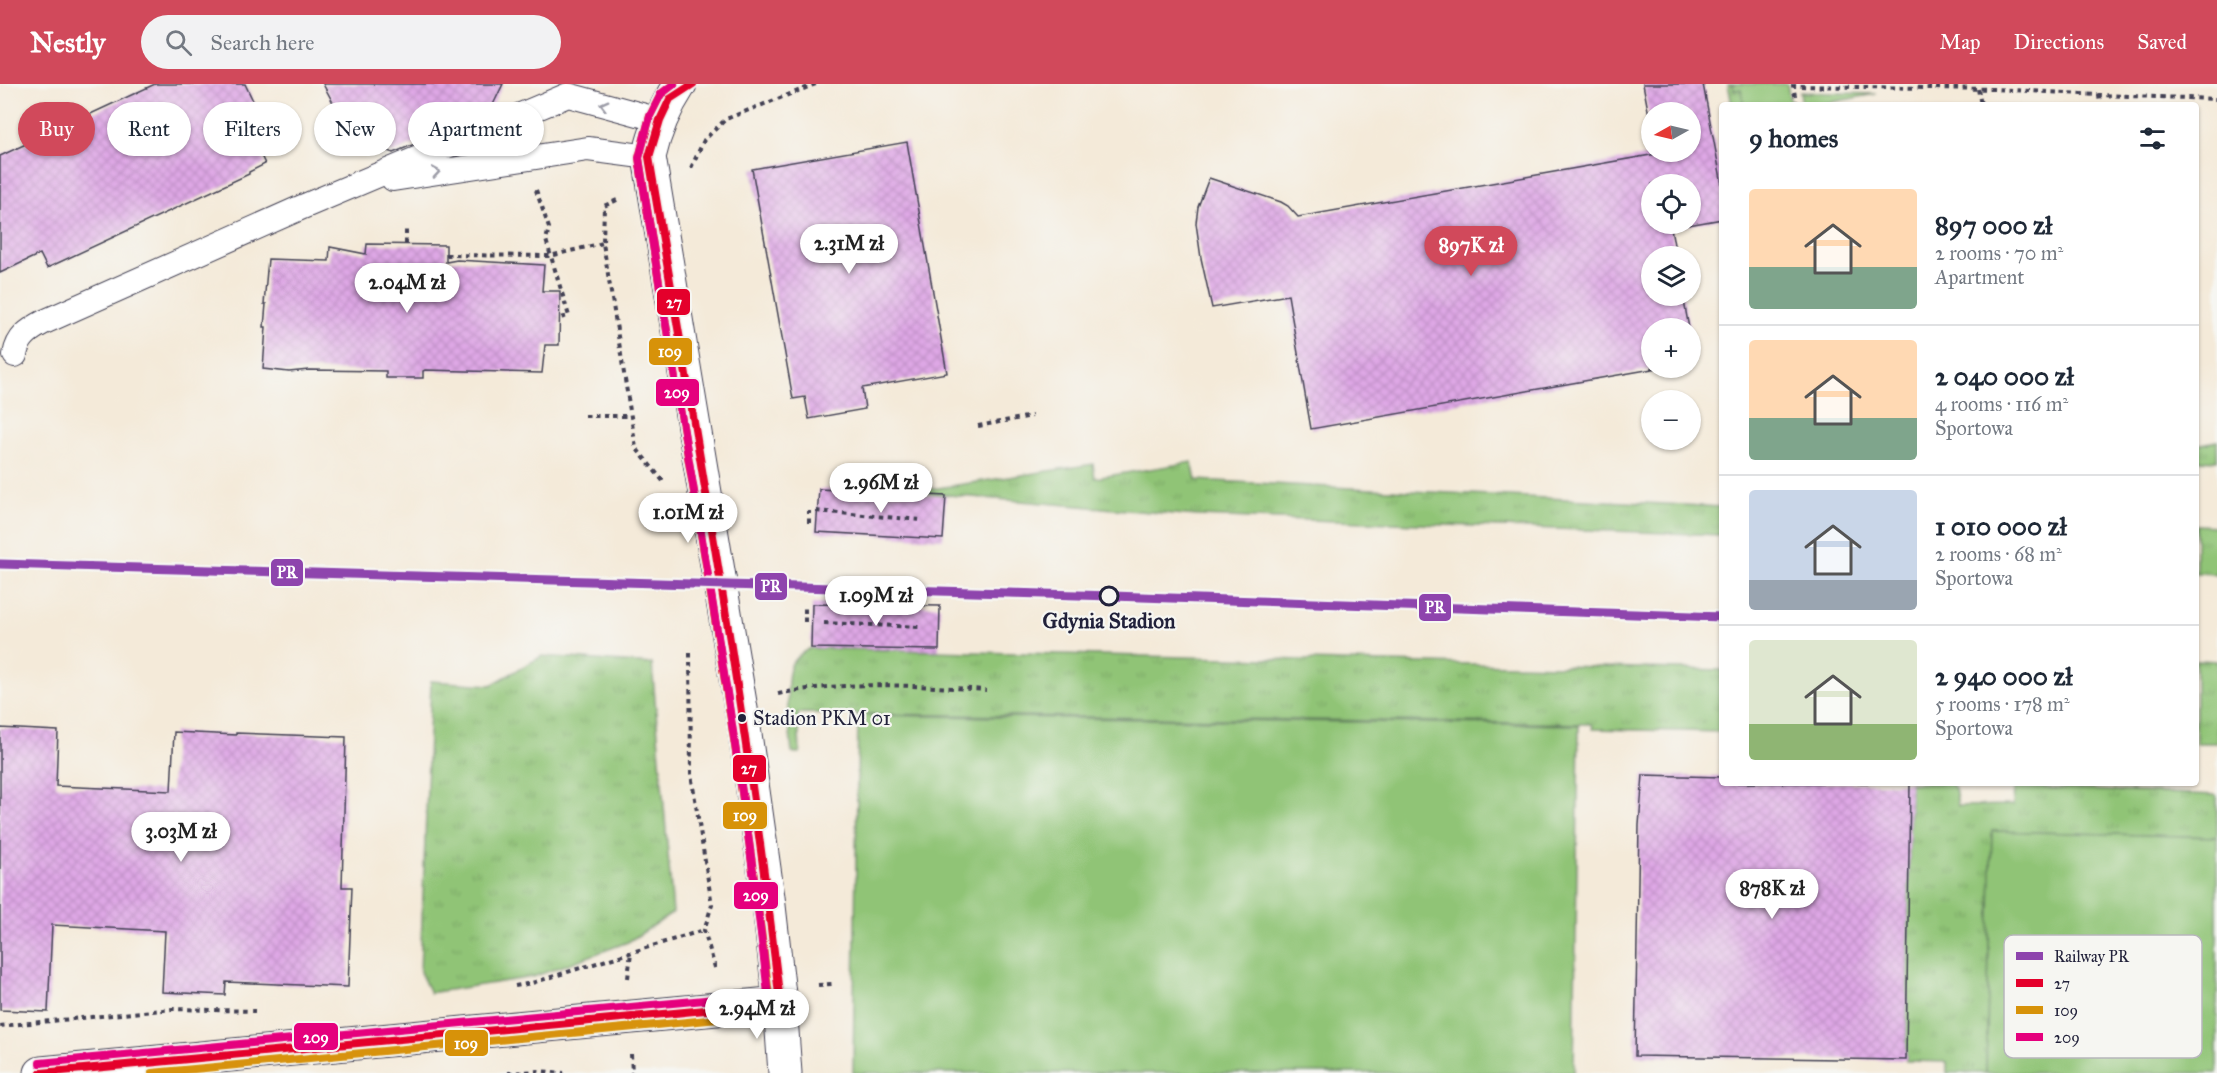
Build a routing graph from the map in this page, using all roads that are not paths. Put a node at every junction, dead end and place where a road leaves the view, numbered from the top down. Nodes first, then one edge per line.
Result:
1 (676, 97) edge
2 (650, 157) junction
3 (358, 184) junction
4 (15, 355) dead end
5 (780, 1003) junction
6 (41, 1073) edge
7 (785, 1073) edge

1 - 2 street
1 -> 3 lane
3 -> 2 lane
2 - 5 street
3 - 4 lane
5 - 6 street
5 - 7 street

